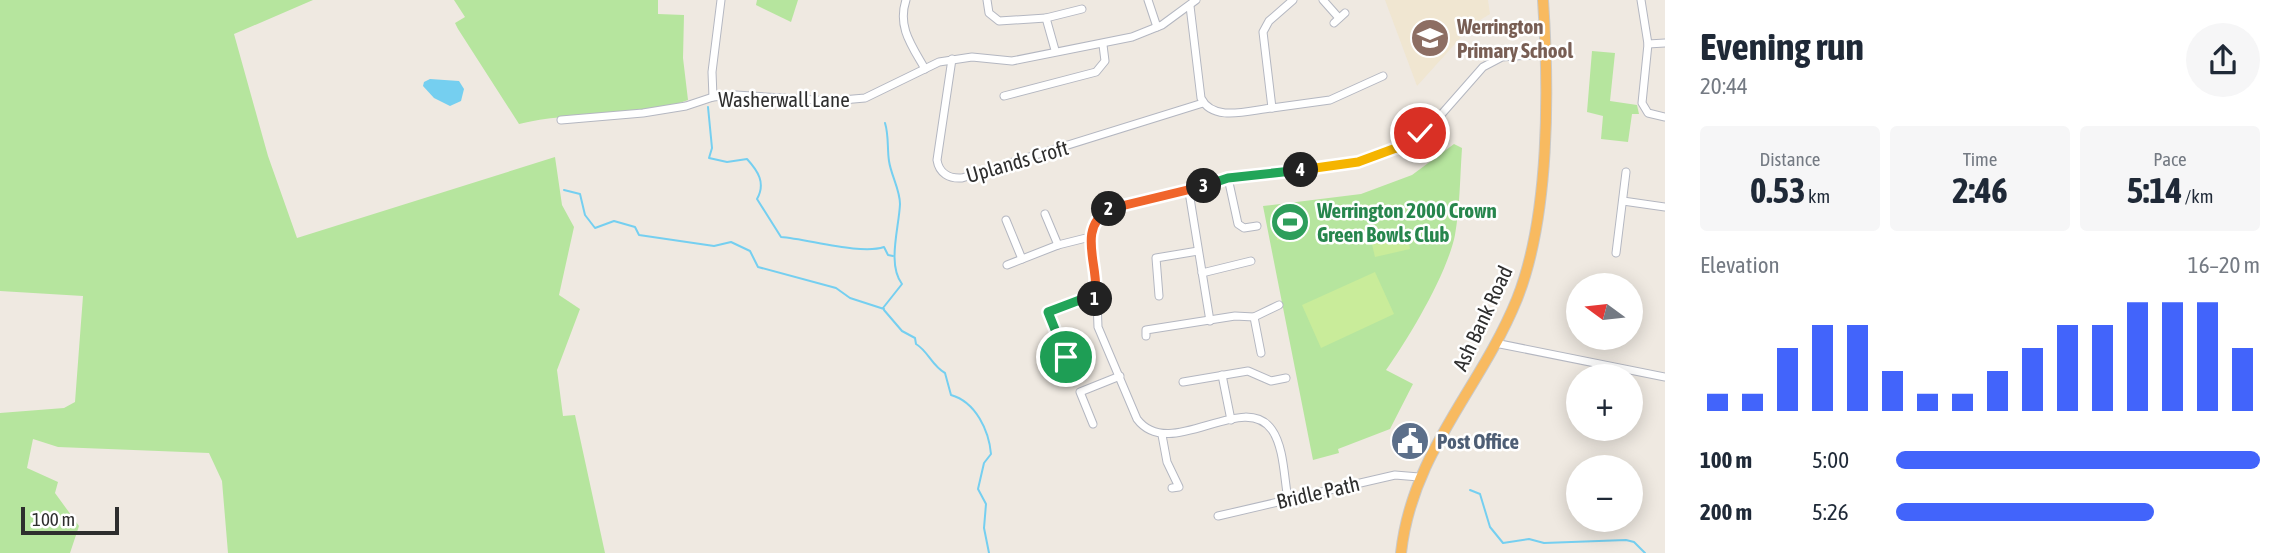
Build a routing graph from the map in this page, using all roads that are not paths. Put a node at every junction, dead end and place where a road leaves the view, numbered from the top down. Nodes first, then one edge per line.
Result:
1 (721, 0) edge
2 (906, 0) edge
3 (987, 0) edge
4 (1148, 0) edge
5 (1293, 0) edge
6 (1323, 0) edge
7 (1543, 0) edge
8 (1641, 0) edge
9 (1193, 3) edge
10 (1082, 9) dead end
11 (1046, 18) junction
12 (1340, 18) dead end
13 (1157, 27) junction
14 (1665, 43) edge
15 (1648, 44) junction
16 (1103, 45) junction
17 (1055, 50) junction
18 (1545, 54) junction
19 (952, 59) junction
20 (925, 69) junction
21 (1383, 76) dead end
22 (1004, 96) dead end
23 (713, 97) junction
24 (1203, 103) junction
25 (1272, 108) junction
26 (1665, 117) edge
27 (561, 120) dead end
28 (1626, 172) dead end
29 (1228, 178) junction
30 (1189, 192) junction
31 (1623, 201) junction
32 (1665, 207) edge
33 (1045, 214) dead end
34 (1006, 220) dead end
35 (1256, 226) dead end
36 (1090, 237) junction
37 (1058, 245) junction
38 (1198, 251) junction
39 (1616, 253) dead end
40 (1022, 259) junction
41 (1251, 261) dead end
42 (1007, 265) dead end
43 (1202, 273) junction
44 (1159, 296) dead end
45 (1096, 299) junction
46 (1279, 305) dead end
47 (1254, 317) junction
48 (1210, 321) junction
49 (1146, 337) dead end
50 (1495, 342) junction
51 (1261, 353) dead end
52 (1066, 357) dead end
53 (1222, 375) junction
54 (1120, 376) junction
55 (1665, 377) edge
56 (1286, 378) dead end
57 (1183, 382) dead end
58 (1231, 420) junction
59 (1093, 424) dead end
60 (1162, 435) junction
61 (1419, 477) junction
62 (1172, 488) dead end
63 (1288, 499) junction
64 (1218, 516) dead end
65 (1401, 553) edge

1 - 23 street
2 - 20 street
3 - 11 street
4 - 13 street
5 - 25 street
6 - 12 street
7 - 18 highway, Ash Bank Road
8 - 15 street
9 - 13 street, Washerwall Lane
9 - 24 street
10 - 11 street
11 - 17 street
13 - 16 street, Washerwall Lane
14 - 15 street
15 - 26 street
16 - 17 street, Washerwall Lane
16 - 22 street
17 - 19 street, Washerwall Lane
18 - 29 street
18 - 50 highway, Ash Bank Road
19 - 20 street, Washerwall Lane
19 - 24 street, Uplands Croft
20 - 23 street, Washerwall Lane
21 - 25 street
23 - 27 street, Washerwall Lane
24 - 25 street
28 - 31 street
29 - 30 street
29 - 35 street
30 - 36 street
30 - 38 street
31 - 32 street
31 - 39 street
33 - 37 street
34 - 40 street
36 - 37 street
36 - 45 street
37 - 40 street
38 - 43 street
38 - 44 street
40 - 42 street
41 - 43 street
43 - 48 street
45 - 52 street
45 - 54 street
46 - 47 street
47 - 48 street
47 - 51 street
48 - 49 street
50 - 55 street
50 - 61 highway, Ash Bank Road
53 - 56 street
53 - 57 street
53 - 58 street
54 - 59 street
54 - 60 street
58 - 60 street
58 - 63 street
60 - 62 street
61 - 63 street, Bridle Path
61 - 65 highway, Ash Bank Road
63 - 64 street, Bridle Path

